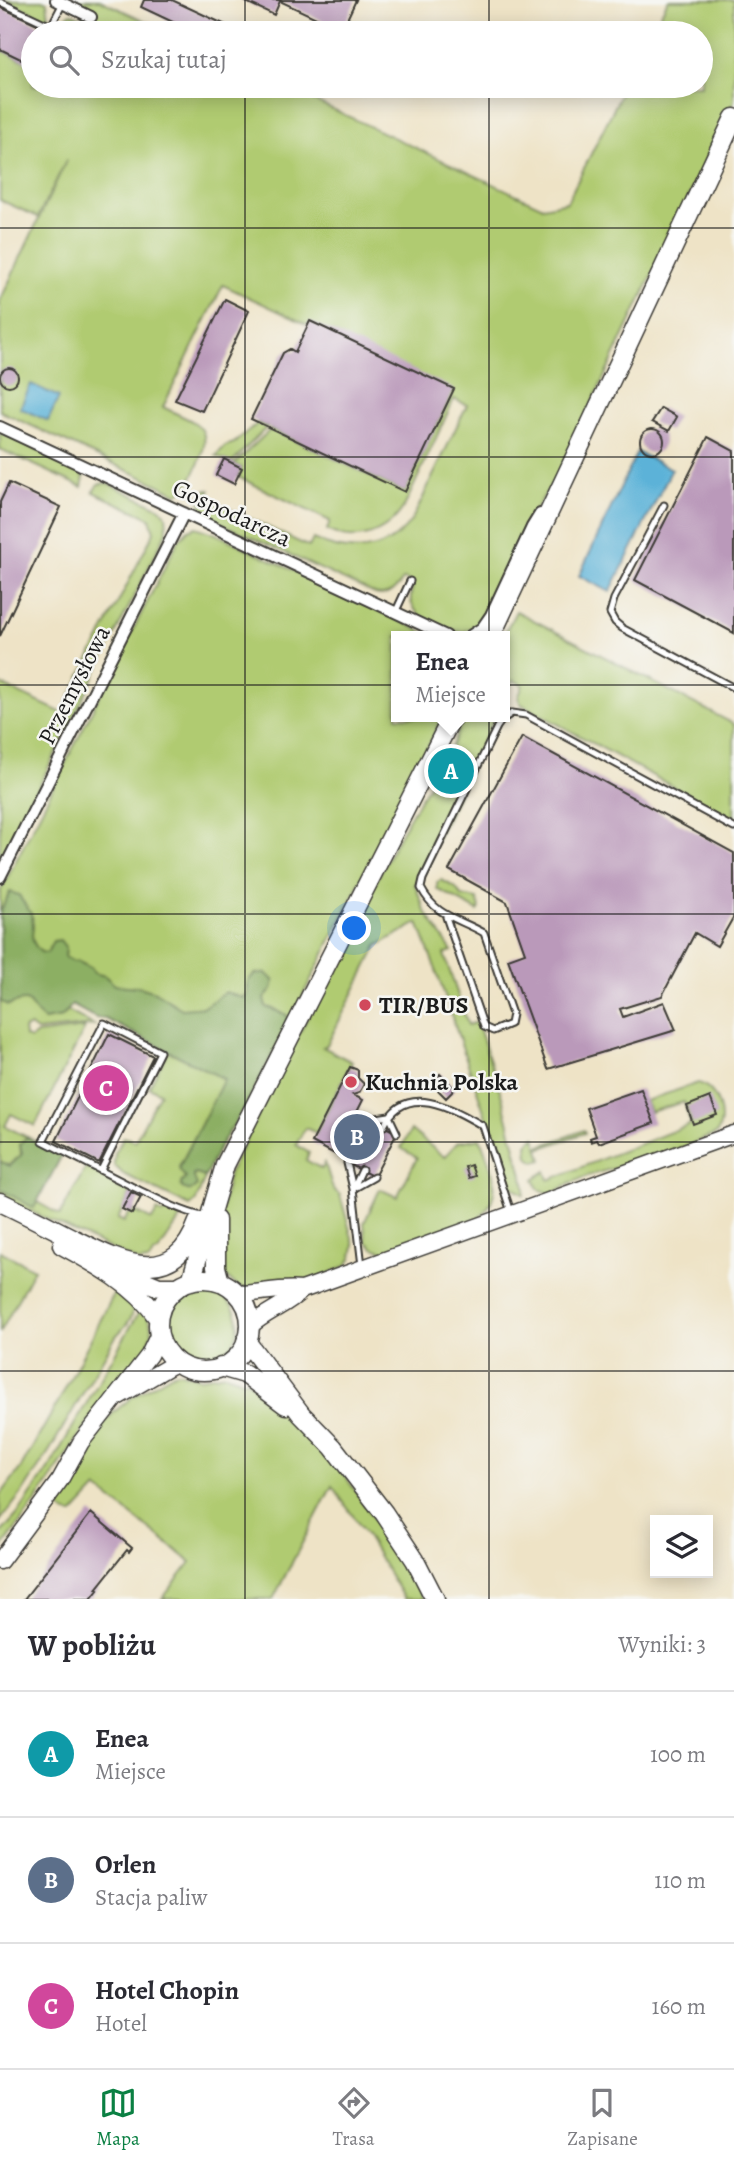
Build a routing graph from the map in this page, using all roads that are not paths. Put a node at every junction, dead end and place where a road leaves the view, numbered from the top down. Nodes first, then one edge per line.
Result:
1 (59, 1) edge
2 (0, 2) edge
3 (91, 17) dead end
4 (40, 21) edge
5 (53, 21) edge
6 (734, 118) edge
7 (0, 426) edge
8 (567, 474) junction
9 (664, 505) dead end
10 (184, 513) junction
11 (410, 580) dead end
12 (395, 613) junction
13 (435, 631) edge
14 (478, 631) edge
15 (493, 631) edge
16 (734, 688) edge
17 (510, 714) edge
18 (449, 722) edge
19 (501, 722) edge
20 (734, 828) edge
21 (0, 877) edge
22 (446, 917) junction
23 (256, 1101) junction
24 (388, 1116) junction
25 (370, 1119) dead end
26 (384, 1126) dead end
27 (397, 1133) dead end
28 (734, 1134) edge
29 (347, 1163) dead end
30 (101, 1170) junction
31 (362, 1170) dead end
32 (374, 1177) dead end
33 (354, 1189) junction
34 (0, 1202) edge
35 (0, 1212) edge
36 (512, 1215) junction
37 (209, 1217) junction
38 (73, 1251) junction
39 (362, 1268) junction
40 (220, 1282) junction
41 (184, 1284) junction
42 (302, 1290) junction
43 (237, 1294) junction
44 (158, 1326) junction
45 (248, 1334) junction
46 (177, 1362) junction
47 (221, 1367) junction
48 (117, 1397) junction
49 (301, 1414) junction
50 (0, 1561) edge
51 (435, 1599) edge

1 - 3 street
1 - 5 lane
2 - 4 lane
6 - 8 main road
7 - 10 street, Gospodarcza
8 - 14 street
8 - 15 main road
9 - 16 lane
10 - 12 street, Gospodarcza
10 - 21 street, Przemysłowa
11 - 12 lane
12 - 13 street, Gospodarcza
17 - 20 lane
18 - 23 main road
19 - 22 lane
22 - 22 lane
23 - 37 main road
23 - 37 main road
24 - 25 lane
24 - 26 lane
24 - 27 lane
24 - 36 lane
28 - 36 street
29 - 33 lane
30 - 30 lane
30 - 37 lane
31 - 33 lane
32 - 33 lane
33 - 39 lane
34 - 37 main road
35 - 38 main road
36 - 39 street
37 - 40 main road
37 - 41 main road
38 - 41 main road
38 - 44 main road
39 - 42 street
40 - 41 main road
40 - 43 main road
41 - 44 main road
42 - 43 street
42 - 45 street
43 - 45 main road
44 - 46 main road
44 - 48 street
45 - 47 main road
45 - 49 main road
46 - 47 main road
46 - 48 street
47 - 49 main road
48 - 50 street
49 - 51 main road

